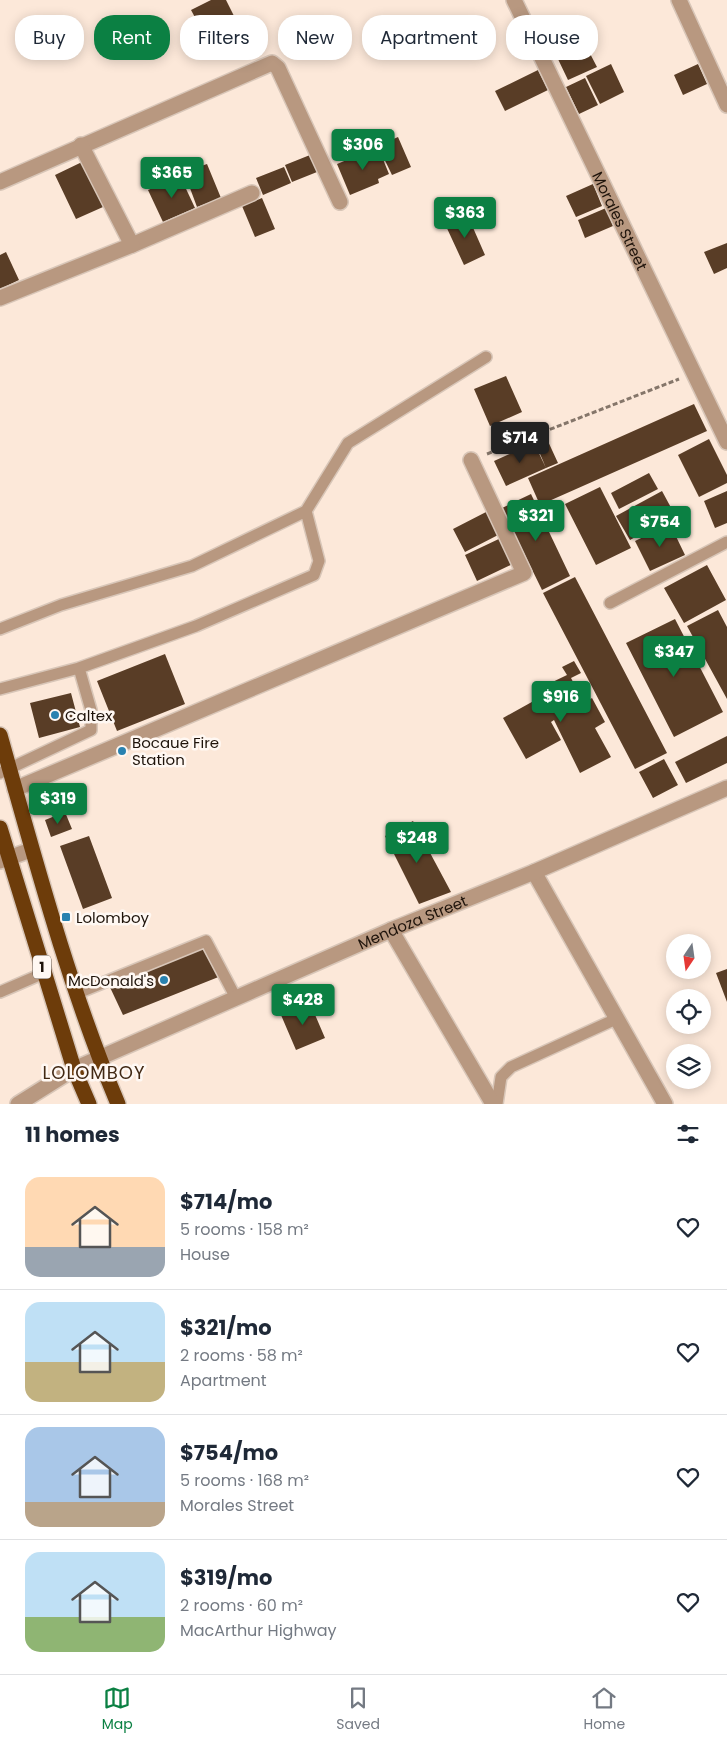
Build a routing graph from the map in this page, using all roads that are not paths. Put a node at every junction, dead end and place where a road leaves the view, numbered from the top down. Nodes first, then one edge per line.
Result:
1 (514, 0) edge
2 (679, 0) edge
3 (726, 100) edge
4 (82, 145) junction
5 (0, 182) edge
6 (252, 193) dead end
7 (340, 202) dead end
8 (132, 244) junction
9 (0, 298) edge
10 (486, 357) dead end
11 (727, 442) edge
12 (471, 460) road end
13 (306, 511) junction
14 (727, 542) edge
15 (610, 603) dead end
16 (0, 628) edge
17 (79, 668) junction
18 (0, 689) edge
19 (0, 735) edge
20 (5, 771) edge
21 (15, 789) junction
22 (726, 791) edge
23 (0, 828) edge
24 (31, 850) junction
25 (4, 860) edge
26 (534, 872) junction
27 (391, 930) junction
28 (44, 973) junction
29 (0, 992) edge
30 (78, 993) junction
31 (236, 998) junction
32 (616, 1019) junction
33 (99, 1059) junction
34 (74, 1069) junction
35 (18, 1104) edge
36 (89, 1104) edge
37 (118, 1104) edge
38 (493, 1104) edge
39 (497, 1104) edge
40 (665, 1104) edge

1 - 11 street, Morales Street
2 - 3 street
4 - 5 street
4 - 7 street
4 - 8 street
6 - 8 street
8 - 9 street
10 - 13 lane
12 - 21 street
13 - 16 lane
13 - 17 lane
14 - 15 lane
17 - 18 lane
17 - 20 lane
19 - 20 highway, 1
20 - 21 highway, 1
21 - 24 highway, 1
22 - 26 street, Mendoza Street
23 - 25 highway, 1
24 - 25 street
24 - 30 highway, 1
25 - 28 highway, 1
26 - 27 street, Mendoza Street
26 - 32 street
27 - 31 street, Mendoza Street
27 - 38 street
28 - 29 lane
28 - 34 highway, 1
30 - 31 lane
30 - 33 highway, 1
31 - 33 street, Mendoza Street
32 - 39 lane
32 - 40 street
33 - 34 street, Mendoza Street
33 - 37 highway, 1
34 - 35 street, Mendoza Street
34 - 36 highway, 1

